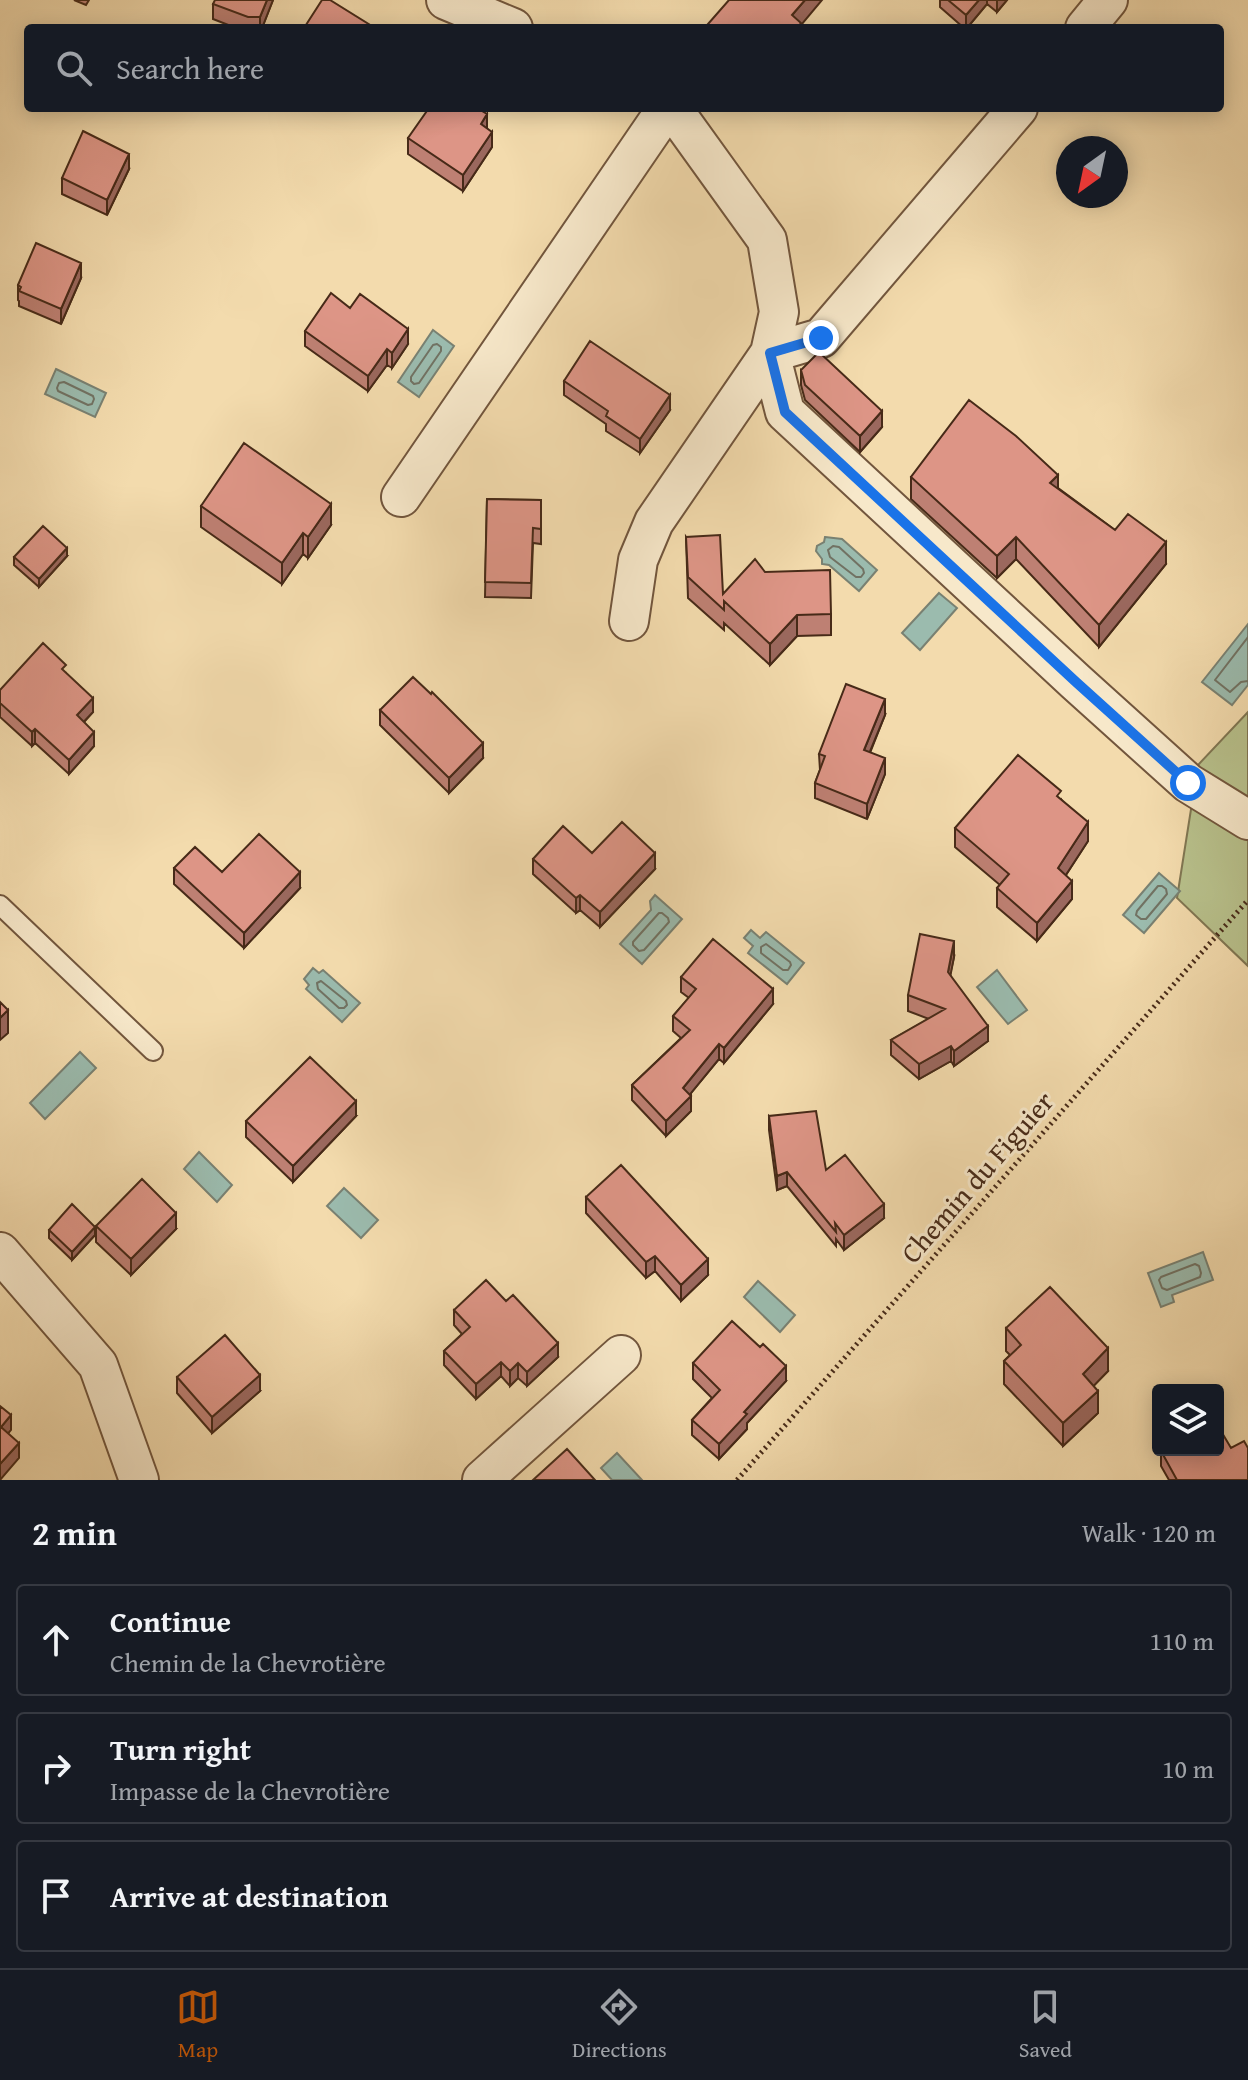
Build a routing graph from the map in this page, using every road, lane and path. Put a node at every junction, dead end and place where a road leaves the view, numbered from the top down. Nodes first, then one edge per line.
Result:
1 (446, 0) edge
2 (1108, 0) edge
3 (503, 24) edge
4 (1088, 24) edge
5 (667, 112) edge
6 (673, 112) edge
7 (1015, 112) edge
8 (770, 353) junction
9 (401, 497) dead end
10 (629, 621) dead end
11 (1248, 820) edge
12 (1248, 900) edge
13 (0, 905) edge
14 (153, 1051) dead end
15 (0, 1252) edge
16 (621, 1355) dead end
17 (139, 1480) edge
18 (482, 1480) edge
19 (737, 1480) edge

1 - 3 street
2 - 4 street
5 - 9 street
6 - 8 street
7 - 8 street
8 - 10 street
8 - 11 street
12 - 19 path, Chemin du Figuier
13 - 14 lane
15 - 17 street
16 - 18 street

